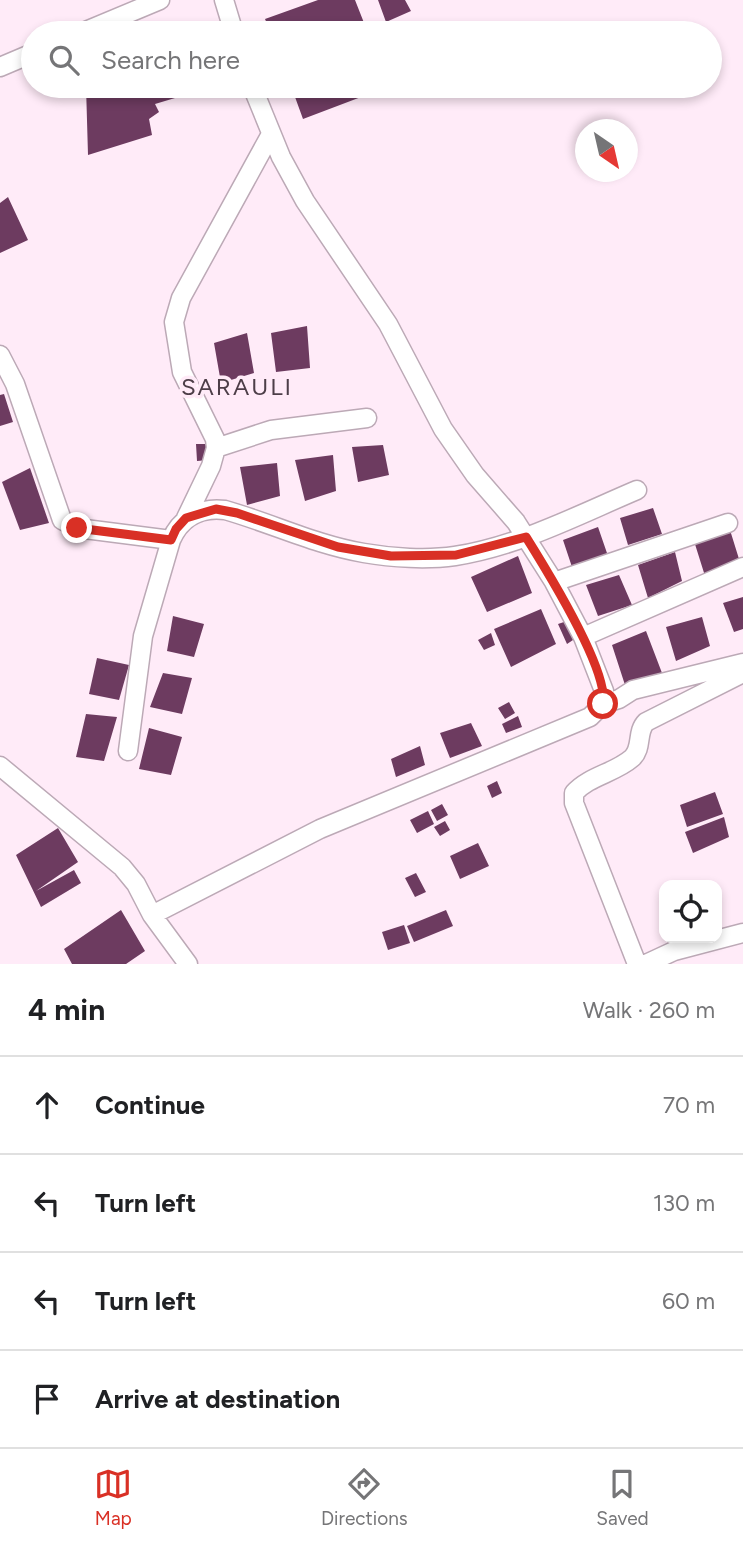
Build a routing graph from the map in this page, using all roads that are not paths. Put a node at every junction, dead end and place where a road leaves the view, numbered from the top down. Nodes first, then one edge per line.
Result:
1 (160, 0) edge
2 (224, 0) edge
3 (110, 21) edge
4 (230, 21) edge
5 (21, 58) edge
6 (0, 67) edge
7 (258, 98) edge
8 (271, 134) junction
9 (0, 355) edge
10 (367, 418) dead end
11 (216, 448) junction
12 (637, 490) dead end
13 (186, 518) junction
14 (728, 523) dead end
15 (526, 537) junction
16 (171, 540) junction
17 (743, 567) edge
18 (554, 582) junction
19 (583, 637) junction
20 (743, 663) edge
21 (743, 673) edge
22 (603, 704) junction
23 (128, 751) dead end
24 (0, 766) edge
25 (152, 915) junction
26 (743, 933) edge
27 (188, 964) edge
28 (637, 964) edge
29 (646, 964) edge

1 - 3 street
2 - 4 street
5 - 6 street
7 - 8 street
8 - 11 street
8 - 15 street
9 - 16 street
10 - 11 street
11 - 13 street
12 - 15 street
13 - 15 street
13 - 16 street
14 - 18 street
15 - 18 street
16 - 23 street
17 - 19 street
18 - 19 street
19 - 22 street
20 - 22 street
21 - 28 street
22 - 25 street
24 - 25 street
25 - 27 street
26 - 29 street

